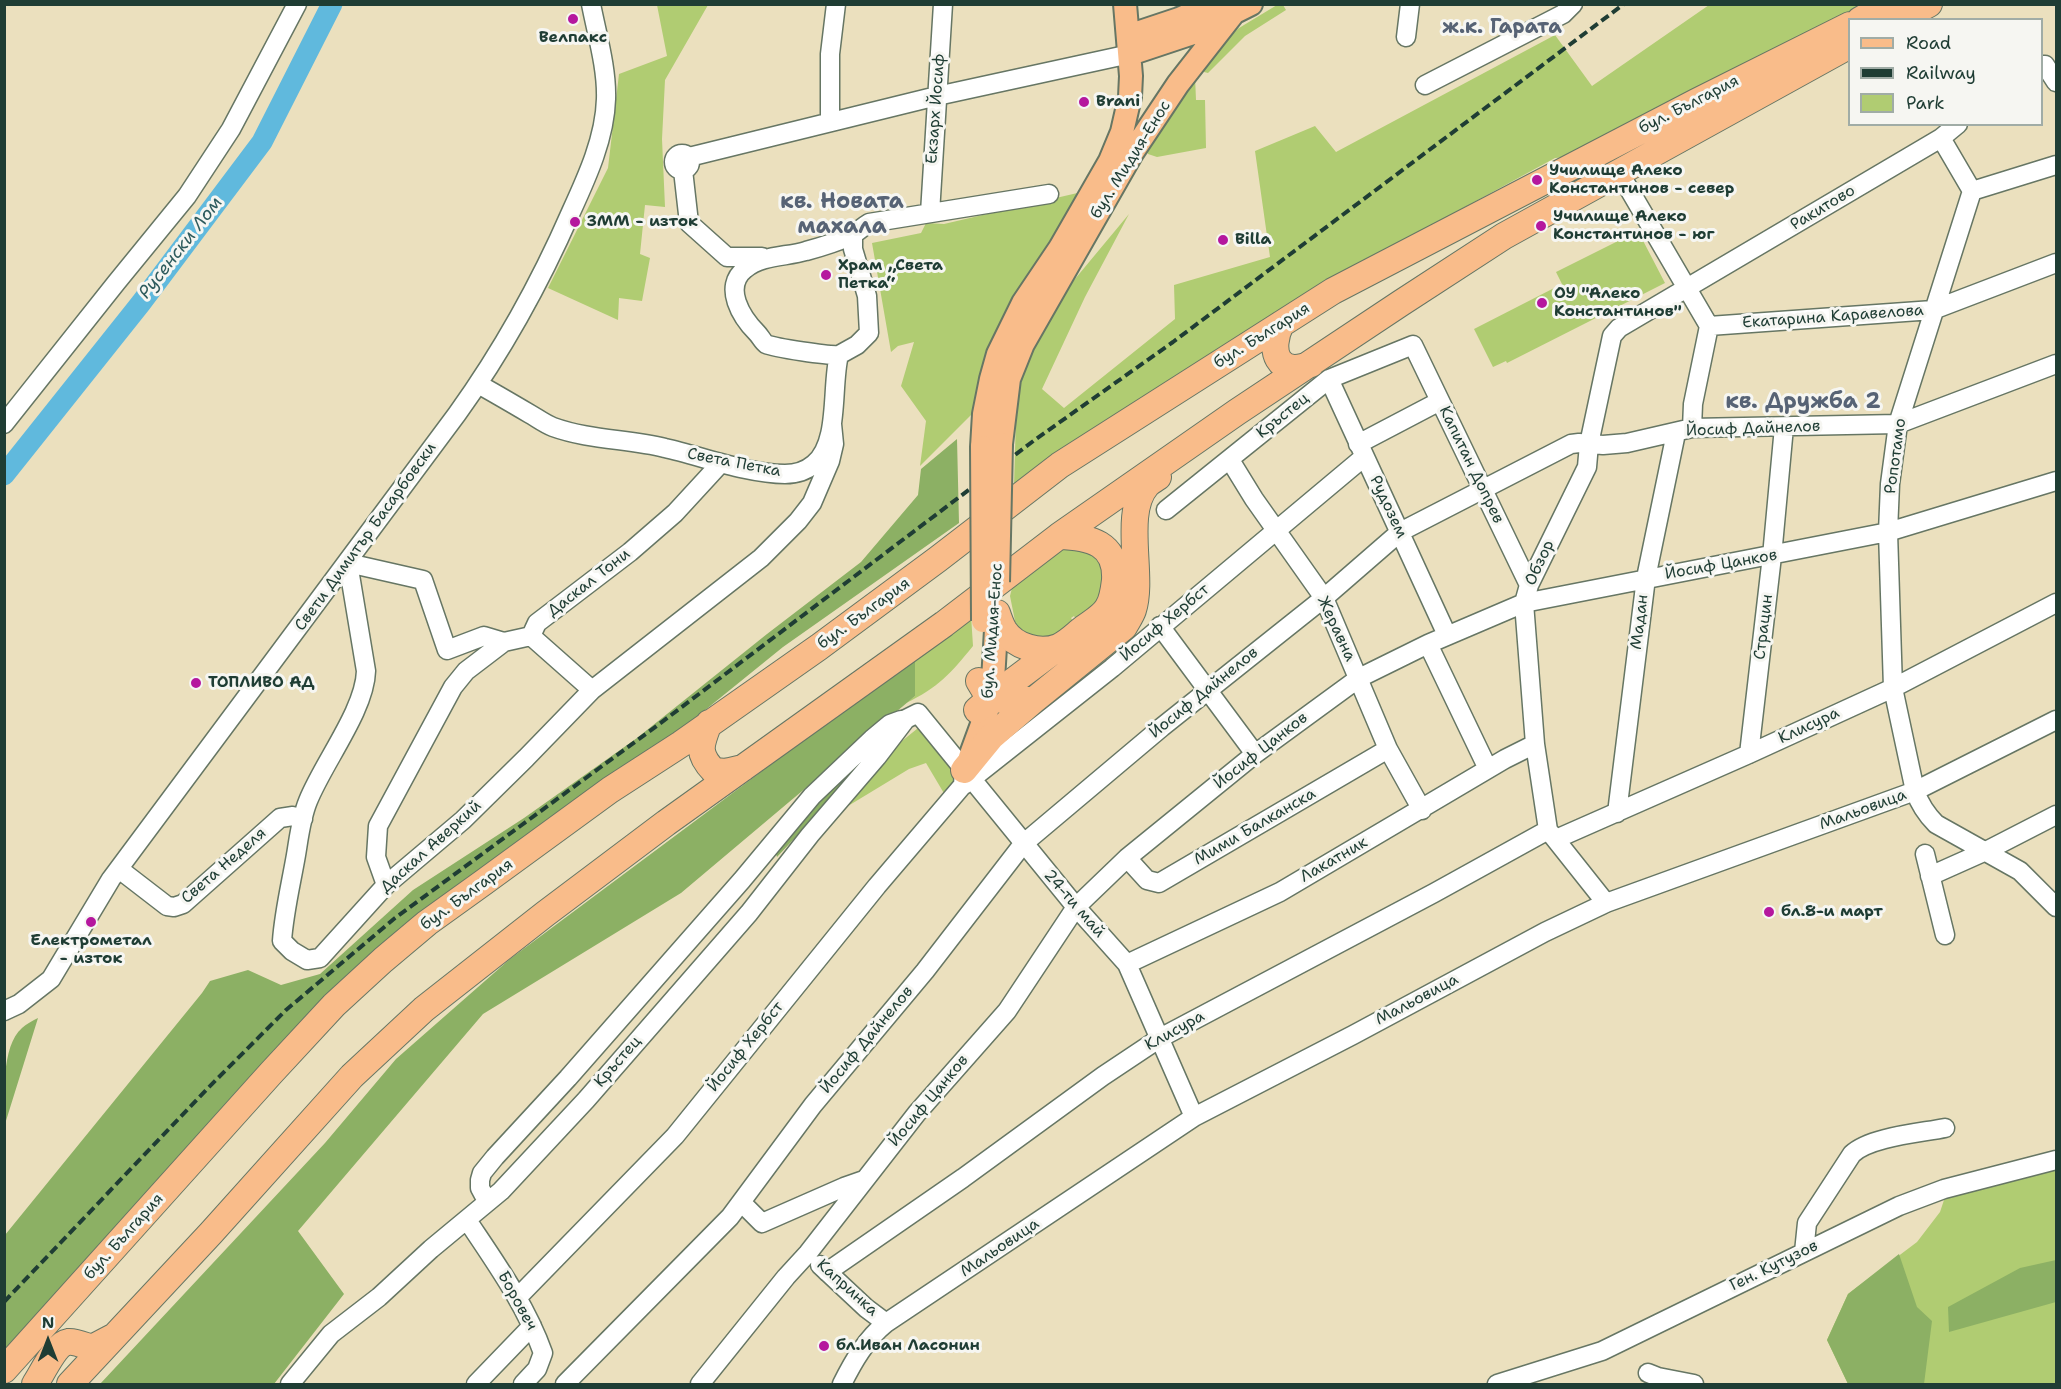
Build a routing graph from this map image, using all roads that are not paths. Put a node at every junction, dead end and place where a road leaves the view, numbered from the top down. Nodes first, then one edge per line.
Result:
1 (297, 4) edge
2 (591, 4) edge
3 (836, 4) edge
4 (943, 4) edge
5 (1125, 4) edge
6 (1410, 4) edge
7 (1573, 4) edge
8 (1888, 4) edge
9 (1929, 4) edge
10 (1232, 8) edge
11 (1864, 18) edge
12 (1903, 18) edge
13 (1848, 26) edge
14 (1406, 37) dead end
15 (1129, 45) junction
16 (1848, 46) edge
17 (2043, 65) edge
18 (2056, 82) edge
19 (1425, 85) dead end
20 (937, 96) junction
21 (830, 122) junction
22 (1956, 126) edge
23 (1941, 138) junction
24 (2056, 165) edge
25 (1619, 172) junction
26 (1972, 191) junction
27 (1049, 194) dead end
28 (930, 213) junction
29 (853, 235) junction
30 (770, 257) junction
31 (2056, 263) edge
32 (1686, 290) junction
33 (1933, 310) junction
34 (1281, 324) junction
35 (1709, 326) junction
36 (1247, 345) junction
37 (1413, 345) joint
38 (839, 356) junction
39 (2056, 364) edge
40 (1320, 371) junction
41 (478, 384) junction
42 (1275, 388) junction
43 (1440, 401) junction
44 (1237, 412) junction
45 (4, 424) edge
46 (832, 424) junction
47 (1898, 424) junction
48 (1784, 427) junction
49 (1684, 431) junction
50 (1589, 444) junction
51 (992, 445) junction
52 (1361, 451) junction
53 (1230, 460) junction
54 (721, 463) junction
55 (2056, 481) edge
56 (1482, 489) junction
57 (1166, 510) dead end
58 (1276, 530) junction
59 (1400, 532) junction
60 (1888, 532) junction
61 (1059, 536) junction
62 (1772, 556) junction
63 (348, 563) junction
64 (1646, 578) junction
65 (1529, 585) junction
66 (1324, 598) junction
67 (1524, 603) junction
68 (2056, 603) edge
69 (990, 617) junction
70 (1160, 626) junction
71 (1448, 635) junction
72 (531, 636) junction
73 (1070, 639) junction
74 (504, 642) junction
75 (1428, 644) junction
76 (1359, 678) junction
77 (1893, 688) junction
78 (592, 690) junction
79 (1207, 690) junction
80 (983, 696) junction
81 (1034, 700) junction
82 (912, 716) junction
83 (2056, 720) edge
84 (709, 723) junction
85 (681, 744) junction
86 (1535, 744) junction
87 (1388, 749) junction
88 (1255, 754) junction
89 (1749, 754) junction
90 (745, 768) junction
91 (1488, 769) junction
92 (966, 778) junction
93 (1915, 791) junction
94 (693, 804) junction
95 (1422, 810) junction
96 (1617, 813) junction
97 (2056, 815) edge
98 (303, 819) junction
99 (1552, 834) junction
100 (1023, 844) junction
101 (1986, 851) junction
102 (1925, 854) dead end
103 (1127, 858) junction
104 (119, 869) junction
105 (1930, 876) junction
106 (386, 885) junction
107 (1606, 903) junction
108 (1076, 907) junction
109 (2056, 907) edge
110 (1945, 935) dead end
111 (1127, 964) junction
112 (4, 1011) edge
113 (1160, 1038) junction
114 (1194, 1117) junction
115 (1945, 1128) dead end
116 (2056, 1160) edge
117 (864, 1180) junction
118 (487, 1201) junction
119 (742, 1203) junction
120 (467, 1220) junction
121 (1804, 1252) junction
122 (808, 1253) junction
123 (827, 1272) junction
124 (517, 1298) junction
125 (886, 1323) junction
126 (532, 1326) junction
127 (115, 1335) junction
128 (4, 1370) edge
129 (1648, 1373) dead end
130 (35, 1384) edge
131 (70, 1384) edge
132 (290, 1384) edge
133 (476, 1384) edge
134 (523, 1384) edge
135 (565, 1384) edge
136 (700, 1384) edge
137 (842, 1384) edge
138 (1497, 1384) edge
139 (1694, 1384) edge

1 - 45 street
2 - 41 street, Свети Димитър Басарбовски
3 - 21 street
4 - 20 street, Екзарх Йосиф
5 - 15 main road
6 - 14 street
7 - 19 street
8 - 11 highway
9 - 12 highway
10 - 15 main road, бул. Мидия-Енос
10 - 51 main road, бул. Мидия-Енос
13 - 34 highway, бул. България
15 - 20 street, бул. Мидия-Енос
15 - 51 main road, бул. Мидия-Енос
16 - 25 highway, бул. България
17 - 18 street
20 - 21 street, бул. Мидия-Енос
20 - 28 street, Екзарх Йосиф
21 - 30 street, бул. Мидия-Енос
22 - 23 street, Ракитово
23 - 26 street
23 - 32 street, Ракитово
24 - 26 street
25 - 32 street
25 - 40 highway, бул. България
26 - 33 street, Ропотамо
27 - 28 street
28 - 29 street
29 - 30 street
29 - 38 street
30 - 38 street
31 - 33 street, Екатарина Каравелова
32 - 35 street
32 - 50 street, Обзор
33 - 35 street, Екатарина Каравелова
33 - 47 street, Ропотамо
34 - 36 highway, бул. България
34 - 40 highway
35 - 49 street, Мадан
36 - 42 highway
36 - 84 highway, бул. България
37 - 40 street, Кръстец
37 - 43 street, Капитан Допрев
38 - 46 street, Света Петка
39 - 47 street, Йосиф Дайнелов
40 - 42 highway, бул. България
40 - 52 street, Рудозем
40 - 53 street, Кръстец
41 - 54 street, Света Петка
41 - 63 street, Свети Димитър Басарбовски
42 - 44 highway, бул. България
43 - 52 street, Йосиф Хербст
43 - 56 street, Капитан Допрев
44 - 61 highway, бул. България
44 - 81 highway
46 - 54 street, Света Петка
46 - 78 street, Даскал Аверкий
47 - 48 street, Йосиф Дайнелов
47 - 60 street, Ропотамо
48 - 49 street, Йосиф Дайнелов
48 - 62 street, Страцин
49 - 50 street, Йосиф Дайнелов
49 - 64 street, Мадан
50 - 56 street, Йосиф Дайнелов
50 - 65 street, Обзор
51 - 69 main road, бул. Мидия-Енос, bridge
52 - 58 street, Йосиф Хербст
52 - 59 street, Рудозем
53 - 57 street, Кръстец
53 - 58 street, Жеравна
54 - 72 street, Даскал Тони
55 - 60 street, Йосиф Цанков
56 - 59 street, Йосиф Дайнелов
56 - 65 street, Капитан Допрев
58 - 66 street, Жеравна
58 - 70 street, Йосиф Хербст
59 - 66 street, Йосиф Дайнелов
59 - 71 street, Рудозем
60 - 62 street, Йосиф Цанков
60 - 77 street, Ропотамо
61 - 73 highway
61 - 90 highway, бул. България
62 - 64 street, Йосиф Цанков
62 - 89 street, Страцин
63 - 74 street
63 - 98 street, Даскал Аверкий
63 - 104 street, Свети Димитър Басарбовски
64 - 67 street, Йосиф Цанков
64 - 96 street, Мадан
65 - 67 street, Обзор
66 - 76 street, Жеравна
66 - 79 street, Йосиф Дайнелов
67 - 71 street, Йосиф Цанков
67 - 86 street, Обзор
68 - 77 street, Клисура
69 - 73 highway
69 - 80 main road, бул. Мидия-Енос
70 - 79 street
70 - 92 street, Йосиф Хербст
71 - 75 street, Йосиф Цанков
72 - 74 street
72 - 78 street
73 - 80 highway
74 - 106 street
75 - 76 street, Йосиф Цанков
75 - 91 street
76 - 87 street, Жеравна
76 - 88 street, Йосиф Цанков
77 - 89 street, Клисура
77 - 93 street, Ропотамо
78 - 106 street, Даскал Аверкий
79 - 88 street
79 - 100 street, Йосиф Дайнелов
80 - 81 highway
80 - 92 main road, бул. Мидия-Енос
81 - 92 highway
82 - 92 street, 24-ти май
82 - 118 street, Кръстец
82 - 118 street
83 - 93 street, Мальовица
84 - 85 highway, бул. България
84 - 90 highway
85 - 94 highway
85 - 128 highway, бул. България
86 - 91 street, Лакатник
86 - 99 street, Обзор
87 - 95 street, Жеравна
87 - 103 street, Мими Балканска
88 - 103 street, Йосиф Цанков
89 - 96 street, Клисура
90 - 94 highway, бул. България
91 - 95 street, Лакатник
92 - 100 street, 24-ти май
92 - 124 street, Йосиф Хербст
93 - 101 street, Ропотамо
93 - 107 street, Мальовица
94 - 127 highway, бул. България
95 - 111 street, Лакатник
96 - 99 street, Клисура
97 - 101 street
98 - 104 street, Света Неделя
98 - 106 street, Даскал Аверкий
99 - 107 street, Обзор
99 - 113 street, Клисура
100 - 108 street, 24-ти май
100 - 119 street, Йосиф Дайнелов
101 - 105 street
101 - 109 street, Ропотамо
102 - 105 street
103 - 108 street, Йосиф Цанков
104 - 112 street, Свети Димитър Басарбовски
105 - 110 street
107 - 114 street, Мальовица
108 - 111 street, 24-ти май
108 - 117 street, Йосиф Цанков
111 - 113 street, 24-ти май
113 - 114 street, 24-ти май
113 - 123 street, Клисура
114 - 125 street, Мальовица
115 - 121 street
116 - 121 street, Ген. Кутузов
117 - 119 street
117 - 122 street, Йосиф Цанков
118 - 120 street, Кръстец
119 - 135 street, Йосиф Дайнелов
120 - 124 street, Боровеч
120 - 132 street, Кръстец
121 - 138 street, Ген. Кутузов
122 - 123 street, Капринка
122 - 136 street, Йосиф Цанков
123 - 125 street, Капринка
124 - 126 street, Боровеч
125 - 137 street, Мальовица
126 - 133 street
126 - 134 street, Боровеч
127 - 130 highway
127 - 131 highway, бул. България
129 - 139 street

